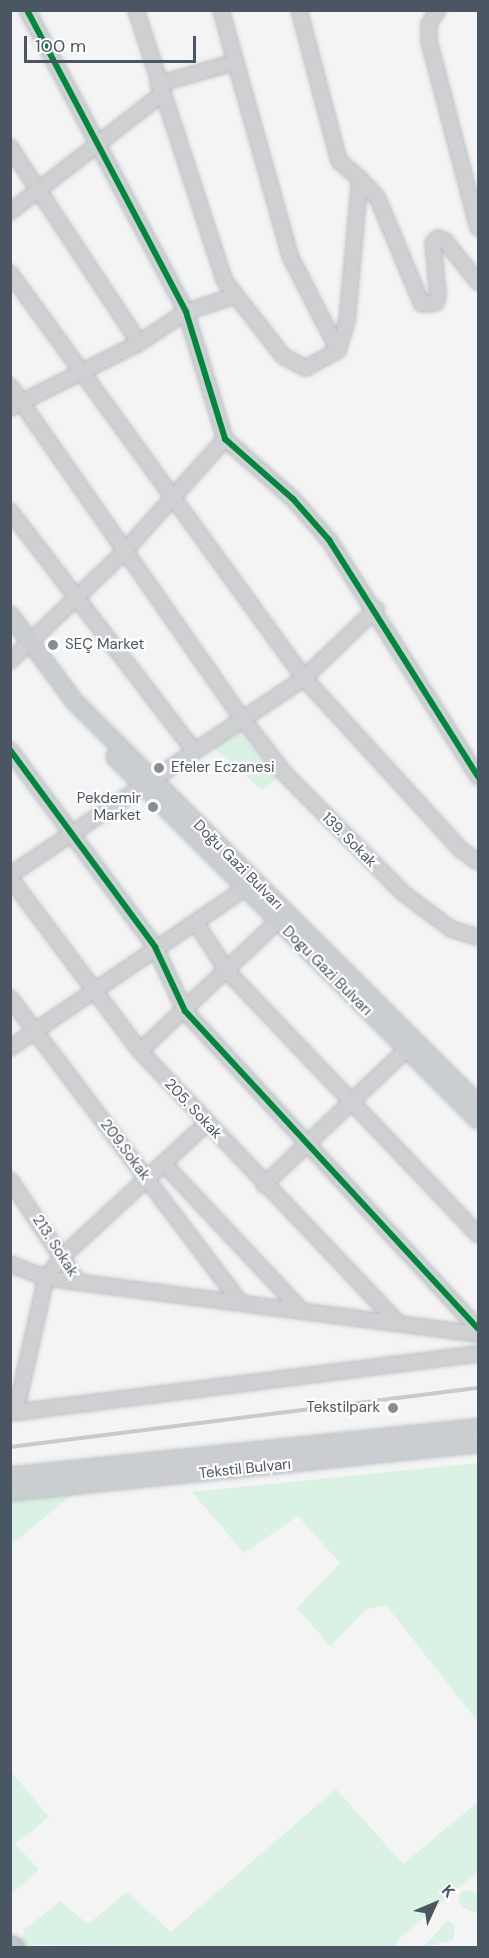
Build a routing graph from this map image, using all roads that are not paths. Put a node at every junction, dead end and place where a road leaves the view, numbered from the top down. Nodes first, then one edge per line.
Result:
1 (27, 10) edge
2 (136, 10) edge
3 (221, 10) edge
4 (299, 10) edge
5 (438, 10) edge
6 (235, 62) junction
7 (160, 89) junction
8 (99, 146) junction
9 (10, 147) edge
10 (360, 178) junction
11 (38, 189) junction
12 (10, 212) edge
13 (478, 228) edge
14 (10, 273) edge
15 (478, 282) edge
16 (234, 296) junction
17 (186, 312) junction
18 (139, 343) junction
19 (339, 350) junction
20 (81, 371) junction
21 (10, 386) edge
22 (16, 405) edge
23 (225, 439) junction
24 (173, 495) junction
25 (10, 511) edge
26 (124, 552) junction
27 (75, 599) junction
28 (376, 609) junction
29 (10, 615) edge
30 (10, 632) edge
31 (27, 645) junction
32 (10, 661) edge
33 (303, 678) junction
34 (241, 717) junction
35 (10, 750) edge
36 (194, 751) junction
37 (478, 777) edge
38 (147, 783) junction
39 (71, 836) junction
40 (478, 862) edge
41 (10, 877) edge
42 (244, 889) junction
43 (277, 915) junction
44 (196, 923) junction
45 (478, 937) edge
46 (155, 947) junction
47 (227, 971) junction
48 (94, 988) junction
49 (10, 998) edge
50 (185, 1011) junction
51 (35, 1030) junction
52 (411, 1045) junction
53 (10, 1048) edge
54 (140, 1051) junction
55 (351, 1101) junction
56 (478, 1104) edge
57 (478, 1120) edge
58 (207, 1124) junction
59 (306, 1143) junction
60 (164, 1164) junction
61 (146, 1177) junction
62 (10, 1180) edge
63 (264, 1185) junction
64 (478, 1235) edge
65 (64, 1255) junction
66 (10, 1264) edge
67 (46, 1278) junction
68 (78, 1282) junction
69 (240, 1302) junction
70 (300, 1309) junction
71 (397, 1322) junction
72 (478, 1328) edge
73 (478, 1334) edge
74 (478, 1354) edge
75 (13, 1412) edge
76 (478, 1428) edge
77 (478, 1444) edge
78 (10, 1476) edge
79 (10, 1492) edge
80 (10, 1946) edge
81 (15, 1947) edge

1 - 8 street
2 - 7 street
3 - 6 street
4 - 10 street
5 - 13 street
6 - 7 street
6 - 19 street
7 - 8 street
7 - 16 street
8 - 11 street
8 - 17 street
9 - 11 street
10 - 15 street
10 - 19 street
11 - 12 street
11 - 18 street
14 - 20 street
16 - 17 street
16 - 19 street
17 - 18 street
17 - 23 street
18 - 20 street
20 - 22 street
20 - 24 street
21 - 22 street, 139. Sokak
22 - 26 street, 139. Sokak
23 - 24 street
23 - 28 street
24 - 26 street
24 - 33 street
25 - 27 street
26 - 27 street
26 - 34 street, 139. Sokak
27 - 31 street
27 - 36 street
28 - 33 street
28 - 37 street
29 - 31 main road, Doğu Gazi Bulvarı
30 - 31 main road
31 - 32 street
31 - 38 main road, Doğu Gazi Bulvarı
33 - 34 street
33 - 40 street
34 - 36 street
34 - 45 street, 139. Sokak
35 - 39 street
36 - 38 street
38 - 39 street
38 - 42 main road, Dogu Gazi Bulvarı
38 - 43 main road, Doğu Gazi Bulvarı
39 - 41 street
39 - 46 street
41 - 48 street, 205. Sokak
42 - 43 main road, Dogu Gazi Bulvarı
42 - 44 street
43 - 47 street
43 - 52 main road, Doğu Gazi Bulvarı
44 - 46 street
44 - 47 street
46 - 48 street
46 - 50 street
47 - 50 street
47 - 55 street
48 - 51 street
48 - 54 street, 205. Sokak
49 - 51 street, 209.Sokak
50 - 54 street
50 - 59 street
51 - 53 street
51 - 61 street, 209.Sokak
52 - 55 street
52 - 56 main road, Doğu Gazi Bulvarı
52 - 57 main road
54 - 58 street, 205. Sokak
55 - 59 street
55 - 64 street
58 - 60 street
58 - 63 street, 205. Sokak
59 - 63 street
59 - 72 street
60 - 61 street
60 - 70 street
61 - 65 street
61 - 69 street, 209.Sokak
62 - 65 street, 213. Sokak
63 - 71 street, 205. Sokak
65 - 67 street
65 - 68 street, 213. Sokak
66 - 67 street
67 - 68 street
67 - 75 street
68 - 69 street
69 - 70 street
70 - 71 street
71 - 73 street
74 - 75 street
76 - 78 main road, Tekstil Bulvarı
77 - 79 main road, Tekstil Bulvarı
80 - 81 highway

